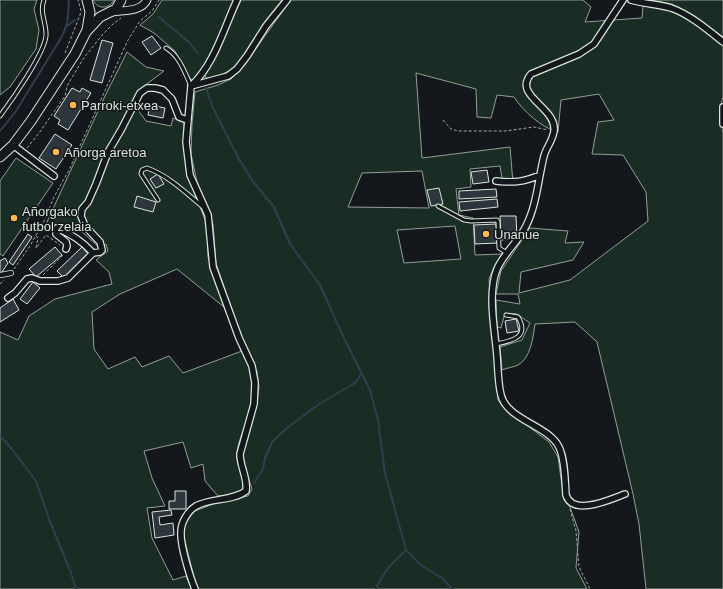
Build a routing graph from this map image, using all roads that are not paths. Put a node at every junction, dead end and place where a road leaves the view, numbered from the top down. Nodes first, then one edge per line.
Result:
1 (44, 0) edge
2 (121, 0) edge
3 (147, 0) edge
4 (237, 0) edge
5 (287, 0) edge
6 (623, 0) edge
7 (631, 0) edge
8 (88, 2) edge
9 (131, 9) junction
10 (110, 12) junction
11 (86, 32) junction
12 (723, 42) edge
13 (166, 48) dead end
14 (191, 86) junction
15 (723, 107) edge
16 (0, 116) edge
17 (187, 120) junction
18 (723, 124) edge
19 (13, 145) junction
20 (0, 157) edge
21 (540, 175) junction
22 (54, 176) dead end
23 (496, 181) dead end
24 (158, 200) dead end
25 (438, 206) dead end
26 (206, 210) junction
27 (66, 249) road end
28 (93, 253) junction
29 (507, 254) junction
30 (11, 273) road end
31 (0, 275) edge
32 (8, 298) dead end
33 (506, 315) dead end
34 (496, 344) junction
35 (625, 494) dead end
36 (195, 589) edge

1 - 16 lane
2 - 9 street
2 - 10 main road
3 - 9 street
4 - 14 street
5 - 14 street
6 - 21 street
7 - 12 street
8 - 10 main road
8 - 11 main road
9 - 10 street
10 - 11 main road
11 - 19 main road
13 - 14 lane
14 - 17 street
15 - 18 street
17 - 26 street
17 - 28 street
19 - 20 main road
19 - 22 street
21 - 23 street
21 - 29 street
24 - 26 lane
25 - 29 lane
26 - 36 street
27 - 28 street
28 - 32 street
29 - 34 street
30 - 31 street
33 - 34 lane
34 - 35 street

